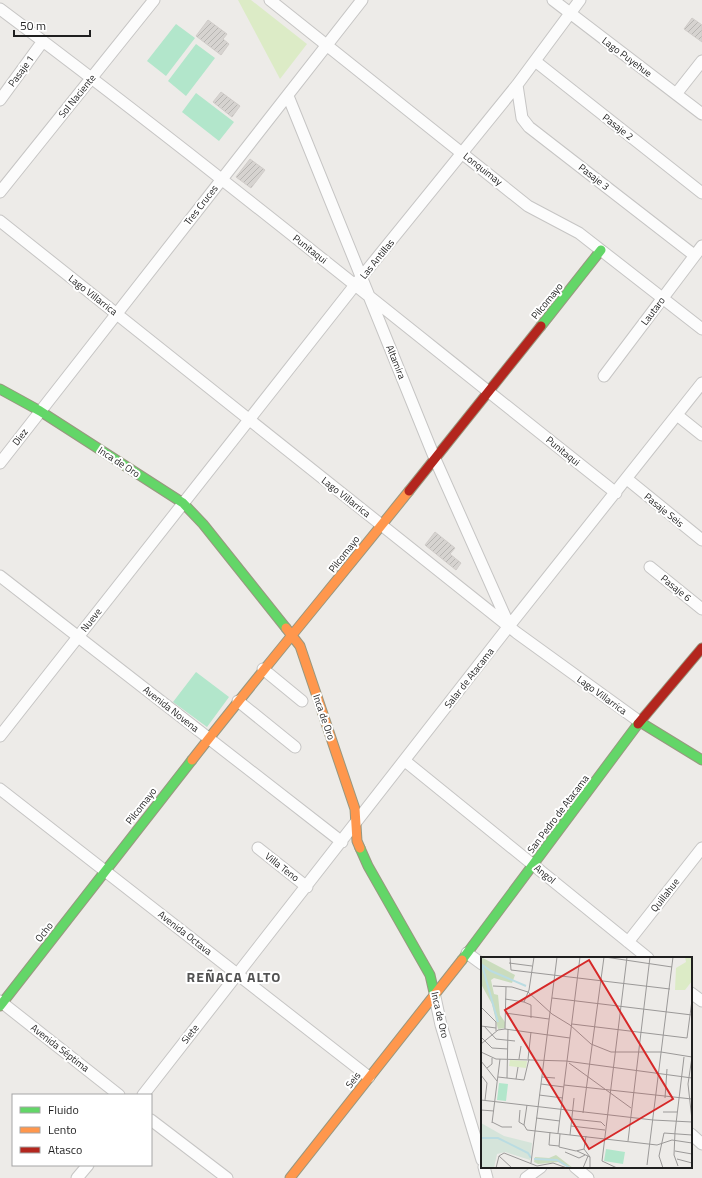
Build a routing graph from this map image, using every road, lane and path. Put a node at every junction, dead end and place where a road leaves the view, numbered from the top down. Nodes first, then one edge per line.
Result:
1 (154, 0) edge
2 (270, 0) edge
3 (362, 0) edge
4 (553, 0) edge
5 (580, 0) edge
6 (0, 10) edge
7 (570, 13) junction
8 (43, 41) junction
9 (326, 45) junction
10 (534, 61) junction
11 (702, 61) edge
12 (91, 78) junction
13 (517, 85) junction
14 (676, 94) junction
15 (288, 96) junction
16 (0, 100) edge
17 (702, 114) edge
18 (462, 153) junction
19 (221, 179) junction
20 (0, 192) edge
21 (702, 192) edge
22 (0, 221) edge
23 (702, 246) edge
24 (601, 250) junction
25 (694, 255) junction
26 (358, 282) junction
27 (370, 296) junction
28 (662, 298) junction
29 (116, 313) junction
30 (702, 329) edge
31 (604, 376) dead end
32 (702, 383) edge
33 (0, 389) edge
34 (488, 392) junction
35 (40, 411) junction
36 (677, 415) junction
37 (250, 420) junction
38 (702, 435) edge
39 (436, 459) junction
40 (0, 463) edge
41 (627, 479) junction
42 (616, 493) junction
43 (182, 503) junction
44 (381, 524) junction
45 (702, 540) edge
46 (650, 567) dead end
47 (0, 576) edge
48 (702, 609) edge
49 (509, 626) junction
50 (293, 636) junction
51 (78, 637) junction
52 (702, 648) edge
53 (263, 669) junction
54 (238, 701) junction
55 (302, 701) dead end
56 (640, 722) junction
57 (0, 736) edge
58 (209, 738) junction
59 (295, 747) dead end
60 (702, 760) edge
61 (405, 761) junction
62 (0, 789) edge
63 (356, 823) junction
64 (342, 842) junction
65 (258, 848) dead end
66 (702, 848) edge
67 (534, 865) junction
68 (105, 870) junction
69 (307, 886) junction
70 (628, 942) junction
71 (467, 954) junction
72 (647, 957) edge
73 (481, 963) edge
74 (237, 974) junction
75 (692, 993) edge
76 (435, 997) junction
77 (702, 1002) edge
78 (1, 1003) edge
79 (369, 1077) junction
80 (118, 1094) edge
81 (144, 1094) edge
82 (152, 1121) edge
83 (692, 1135) edge
84 (702, 1144) edge
85 (481, 1157) edge
86 (87, 1166) edge
87 (484, 1168) edge
88 (540, 1168) edge
89 (575, 1168) edge
90 (77, 1178) edge
91 (227, 1178) edge
92 (290, 1178) edge
93 (487, 1178) edge
94 (526, 1178) edge
95 (588, 1178) edge

1 - 12 street, Sol Naciente
2 - 9 street, Lonquimay
3 - 9 street, Tres Cruces
4 - 7 street, Lago Puyehue
5 - 7 street, Las Antillas
6 - 8 street, Punitaqui
7 - 10 street, Las Antillas
7 - 14 street, Lago Puyehue
8 - 12 street, Punitaqui
8 - 16 street, Pasaje 1
9 - 15 street, Tres Cruces
9 - 18 street, Lonquimay
10 - 13 street, Las Antillas
10 - 21 street, Pasaje 2
11 - 14 street
12 - 19 street, Punitaqui
12 - 20 street, Sol Naciente
13 - 18 street, Las Antillas
13 - 25 street, Pasaje 3
14 - 17 street, Lago Puyehue
15 - 19 street, Tres Cruces
15 - 26 street
18 - 24 street, Lonquimay
18 - 26 street, Las Antillas
19 - 26 street, Punitaqui
19 - 29 street, Tres Cruces
22 - 29 street, Lago Villarrica
23 - 25 street, Lautaro
24 - 28 street, Lonquimay
24 - 34 street, Pilcomayo
25 - 28 street, Lautaro
26 - 27 street, Punitaqui
26 - 37 street, Las Antillas
27 - 34 street, Punitaqui
27 - 39 street, Altamira
28 - 30 street, Lonquimay
28 - 31 street, Lautaro
29 - 35 street, Tres Cruces
29 - 37 street, Lago Villarrica
32 - 36 street, Salar de Atacama
33 - 35 street, Inca de Oro
34 - 39 street, Pilcomayo
34 - 42 street, Punitaqui
35 - 40 street, Diez
35 - 43 street, Inca de Oro
36 - 38 street
36 - 41 street, Salar de Atacama
37 - 43 street, Las Antillas
37 - 44 street, Lago Villarrica
39 - 44 street, Pilcomayo
39 - 49 street, Altamira
41 - 42 street, Salar de Atacama
41 - 45 street, Pasaje Seis
42 - 49 street, Salar de Atacama
43 - 50 street, Inca de Oro
43 - 51 street, Nueve
44 - 49 street, Lago Villarrica
44 - 50 street, Pilcomayo
46 - 48 street, Pasaje 6
47 - 51 street, Avenida Novena
49 - 56 street, Lago Villarrica
49 - 61 street, Salar de Atacama
50 - 53 street, Pilcomayo
50 - 63 street, Inca de Oro
51 - 57 street, Nueve
51 - 58 street, Avenida Novena
52 - 56 street, San Pedro de Atacama
53 - 54 street, Pilcomayo
53 - 55 street
54 - 58 street, Pilcomayo
54 - 59 street
56 - 60 street, Lago Villarrica
56 - 67 street, San Pedro de Atacama
58 - 64 street, Avenida Novena
58 - 68 street, Pilcomayo
61 - 63 street, Salar de Atacama
61 - 67 street, Angol
62 - 68 street, Avenida Octava
63 - 64 street, Salar de Atacama
63 - 76 street, Inca de Oro
64 - 69 street, Salar de Atacama
65 - 69 street, Villa Teno
66 - 70 street, Quillahue
67 - 70 street, Angol
67 - 71 street, San Pedro de Atacama
68 - 74 street, Avenida Octava
68 - 78 street, Ocho
69 - 74 street, Salar de Atacama
70 - 72 street, Angol
71 - 73 street
71 - 76 street, San Pedro de Atacama
74 - 79 street, Avenida Octava
74 - 81 street, Siete
75 - 77 street
76 - 79 street, Seis
76 - 85 street, Inca de Oro
78 - 80 street, Avenida Séptima
79 - 92 street, Seis
82 - 91 street
83 - 84 street
86 - 90 street
87 - 93 street
88 - 94 street
89 - 95 street

